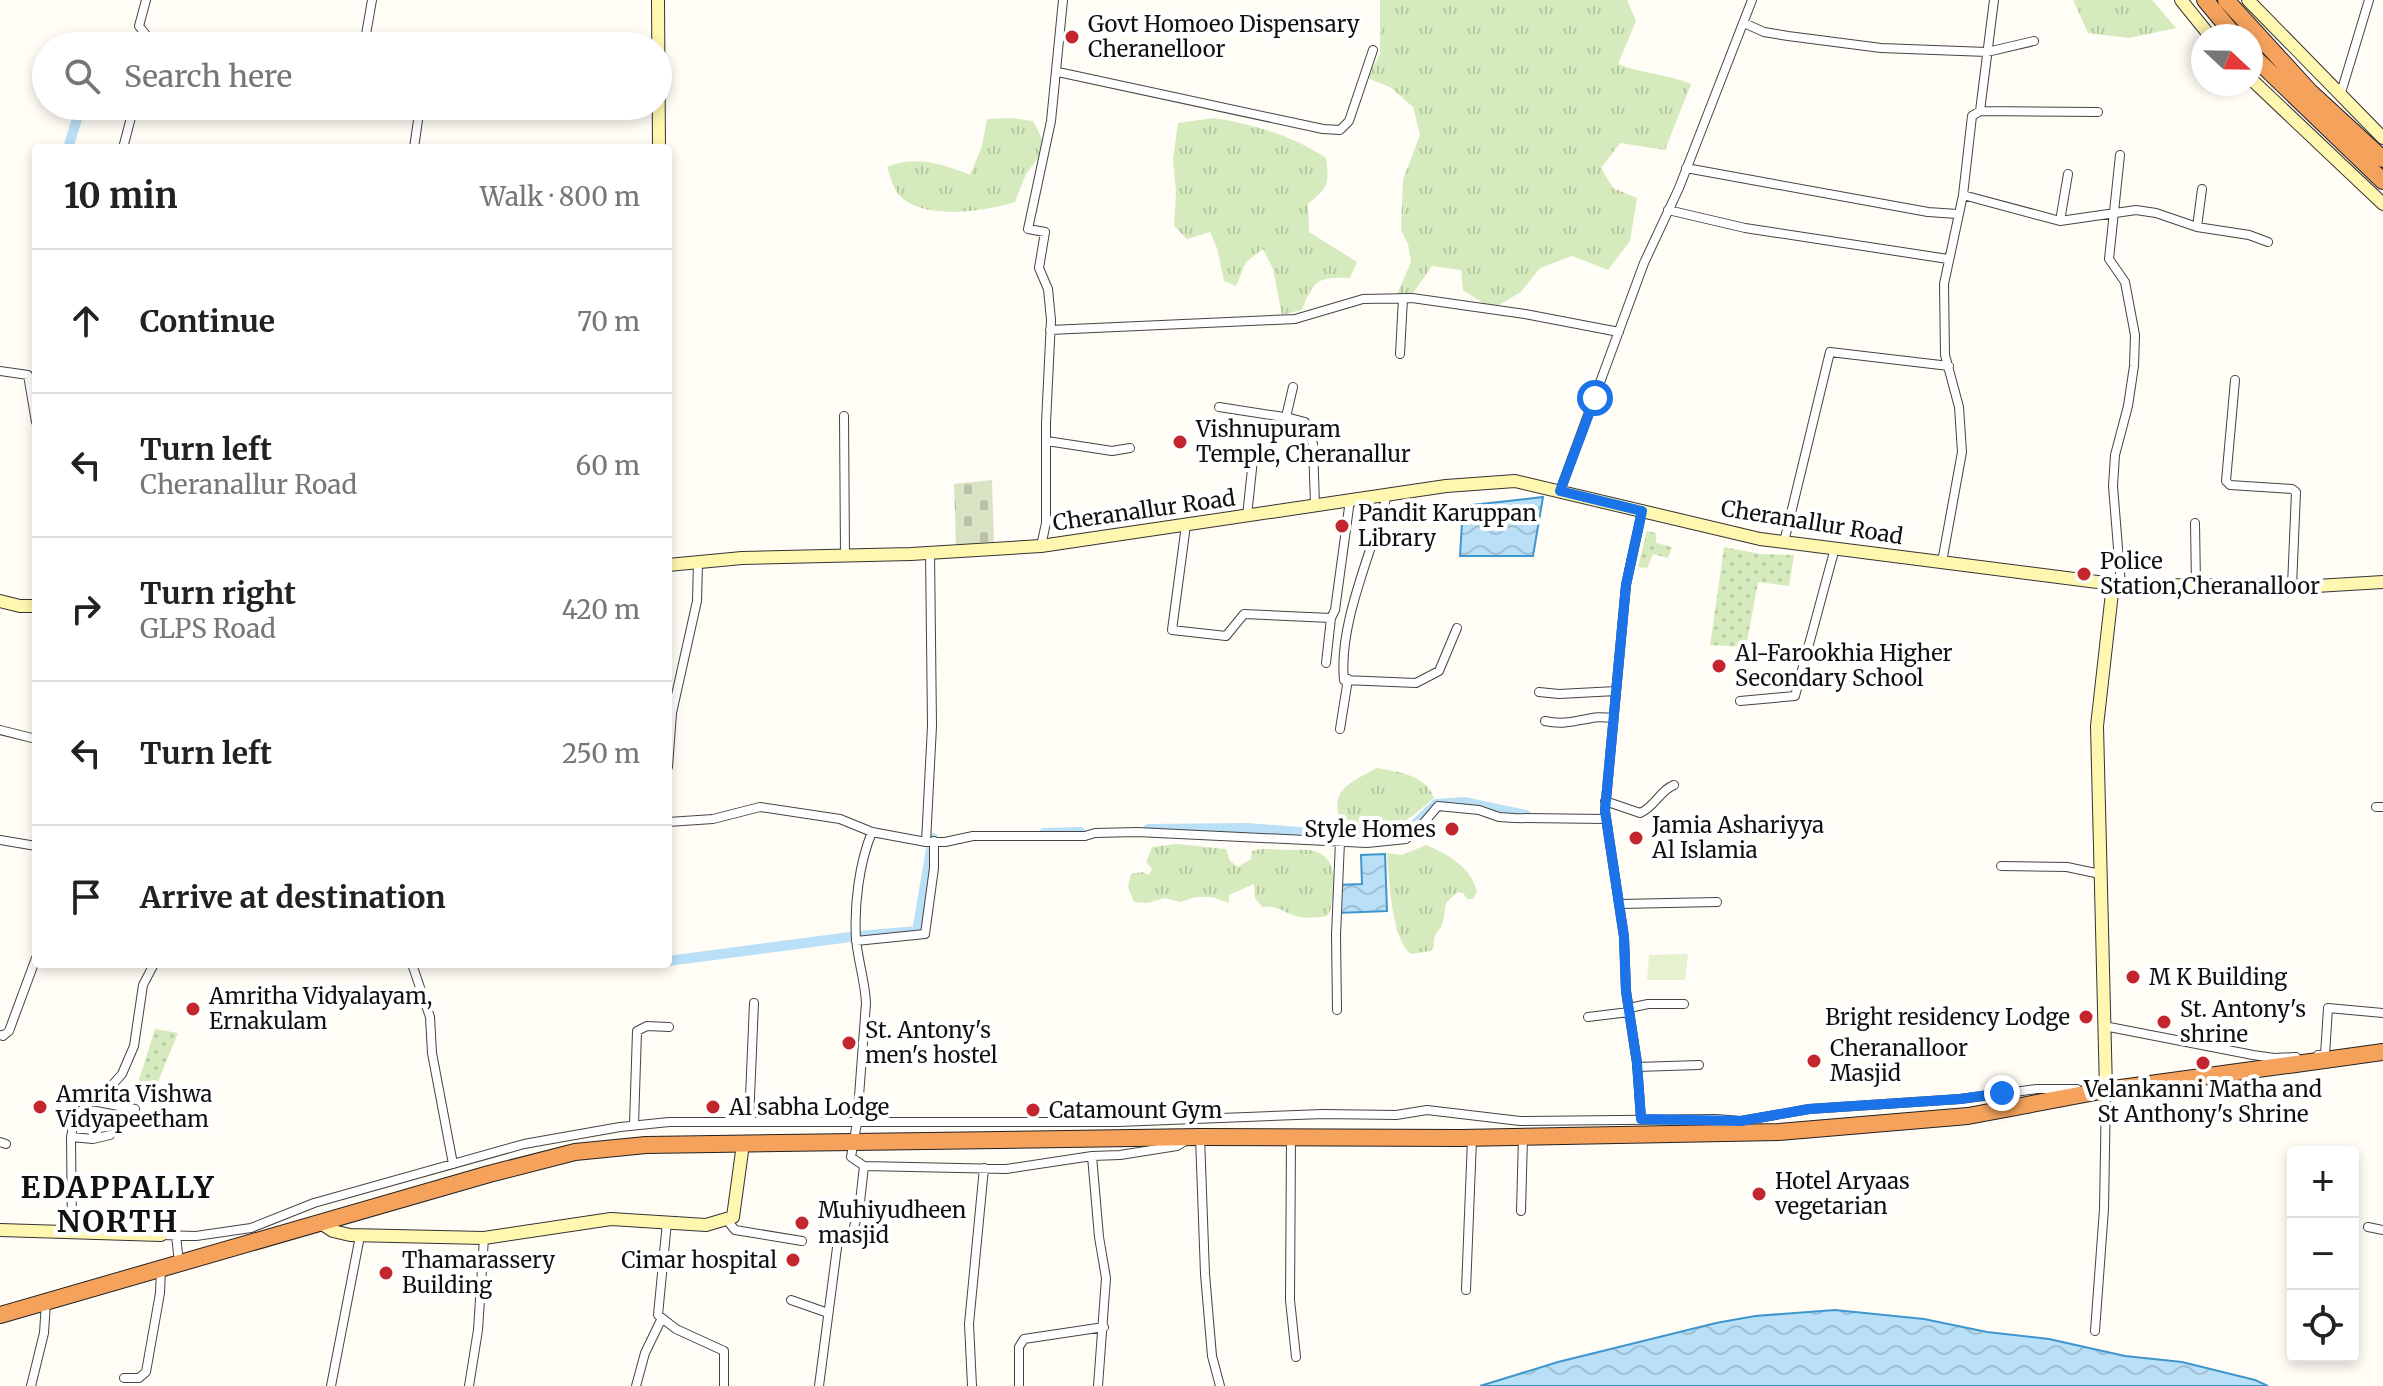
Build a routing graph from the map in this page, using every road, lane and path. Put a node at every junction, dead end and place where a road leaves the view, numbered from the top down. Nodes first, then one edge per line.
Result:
1 (146, 0) edge
2 (372, 0) edge
3 (658, 0) edge
4 (1063, 0) edge
5 (1752, 0) edge
6 (1994, 0) edge
7 (2181, 0) edge
8 (2205, 0) edge
9 (2226, 0) edge
10 (2248, 0) edge
11 (2369, 0) edge
12 (1744, 23) junction
13 (2200, 24) edge
14 (2225, 24) edge
15 (144, 32) edge
16 (366, 32) edge
17 (658, 32) edge
18 (2034, 41) dead end
19 (1373, 50) dead end
20 (1987, 52) junction
21 (2263, 64) edge
22 (1058, 72) junction
23 (2263, 91) edge
24 (2340, 96) junction
25 (2304, 97) junction
26 (1980, 111) junction
27 (2098, 112) dead end
28 (130, 120) edge
29 (418, 120) edge
30 (659, 120) edge
31 (2383, 138) edge
32 (124, 144) edge
33 (415, 144) edge
34 (659, 144) edge
35 (2120, 155) dead end
36 (2375, 165) edge
37 (1686, 168) junction
38 (2068, 174) dead end
39 (2383, 181) edge
40 (2202, 189) dead end
41 (1963, 195) junction
42 (2383, 204) edge
43 (1668, 210) junction
44 (2113, 213) junction
45 (1957, 214) junction
46 (2060, 221) junction
47 (2197, 227) junction
48 (2268, 242) dead end
49 (1948, 259) junction
50 (1403, 298) junction
51 (1050, 330) junction
52 (1619, 332) junction
53 (1400, 354) dead end
54 (1949, 366) junction
55 (0, 371) edge
56 (2235, 380) dead end
57 (1293, 387) dead end
58 (32, 398) edge
59 (1219, 407) dead end
60 (844, 416) dead end
61 (1286, 417) junction
62 (1047, 441) junction
63 (1130, 448) dead end
64 (1254, 450) dead end
65 (1560, 491) junction
66 (1387, 495) junction
67 (1350, 500) junction
68 (1315, 505) junction
69 (1642, 511) junction
70 (1247, 516) junction
71 (2195, 523) dead end
72 (1186, 525) junction
73 (1784, 542) junction
74 (1041, 546) junction
75 (1835, 548) junction
76 (930, 552) junction
77 (845, 555) junction
78 (698, 562) junction
79 (1942, 562) junction
80 (672, 565) edge
81 (2383, 582) edge
82 (2117, 584) junction
83 (2196, 585) junction
84 (2292, 586) junction
85 (0, 601) edge
86 (32, 606) edge
87 (1331, 618) junction
88 (1457, 628) dead end
89 (1326, 663) dead end
90 (1348, 679) junction
91 (1616, 691) junction
92 (1539, 692) dead end
93 (1740, 701) dead end
94 (672, 713) edge
95 (1613, 718) junction
96 (1545, 721) dead end
97 (1340, 729) dead end
98 (0, 730) edge
99 (32, 738) edge
100 (1674, 785) dead end
101 (1605, 801) junction
102 (1606, 816) junction
103 (672, 822) edge
104 (872, 832) junction
105 (0, 840) edge
106 (1340, 841) junction
107 (930, 842) junction
108 (32, 845) edge
109 (2001, 866) dead end
110 (2100, 874) junction
111 (1717, 902) dead end
112 (1620, 904) junction
113 (856, 938) junction
114 (32, 968) edge
115 (152, 968) edge
116 (413, 968) edge
117 (754, 1003) dead end
118 (1684, 1004) dead end
119 (1337, 1010) dead end
120 (1629, 1010) junction
121 (2383, 1013) edge
122 (1588, 1017) dead end
123 (2104, 1026) junction
124 (669, 1027) dead end
125 (0, 1035) edge
126 (2383, 1052) edge
127 (1699, 1065) dead end
128 (1637, 1067) junction
129 (2106, 1090) junction
130 (92, 1101) junction
131 (135, 1109) dead end
132 (1641, 1119) junction
133 (749, 1121) junction
134 (857, 1123) junction
135 (634, 1125) junction
136 (110, 1135) dead end
137 (71, 1137) junction
138 (1523, 1137) junction
139 (1196, 1138) junction
140 (1291, 1138) junction
141 (1472, 1138) junction
142 (852, 1142) junction
143 (743, 1144) junction
144 (1092, 1156) junction
145 (453, 1164) junction
146 (864, 1166) junction
147 (984, 1168) junction
148 (1521, 1211) dead end
149 (726, 1219) junction
150 (319, 1222) junction
151 (667, 1222) junction
152 (2368, 1227) dead end
153 (0, 1230) edge
154 (2383, 1230) edge
155 (72, 1232) junction
156 (161, 1235) joint
157 (176, 1235) junction
158 (252, 1235) junction
159 (360, 1236) junction
160 (484, 1238) junction
161 (825, 1238) dead end
162 (838, 1240) junction
163 (802, 1241) dead end
164 (179, 1264) junction
165 (161, 1269) junction
166 (1466, 1290) dead end
167 (791, 1300) dead end
168 (46, 1302) junction
169 (828, 1313) junction
170 (0, 1315) edge
171 (661, 1320) junction
172 (1104, 1327) junction
173 (2095, 1331) dead end
174 (1296, 1357) dead end
175 (124, 1378) dead end
176 (31, 1386) edge
177 (331, 1386) edge
178 (469, 1386) edge
179 (636, 1386) edge
180 (724, 1386) edge
181 (819, 1386) edge
182 (972, 1386) edge
183 (1019, 1386) edge
184 (1098, 1386) edge
185 (1220, 1386) edge

1 - 15 street
2 - 16 street
3 - 17 main road
4 - 22 street
5 - 12 street
6 - 20 street
7 - 13 main road
8 - 14 highway
9 - 25 highway
10 - 24 main road
11 - 24 street
12 - 20 street
12 - 37 street
18 - 20 street
19 - 22 street
20 - 26 street
21 - 25 highway
22 - 51 street
23 - 36 main road
24 - 31 main road
25 - 36 highway
26 - 27 street
26 - 41 street
28 - 32 street
29 - 33 street
30 - 34 main road
35 - 44 street
36 - 39 highway
36 - 42 main road
37 - 43 street
37 - 45 street
38 - 46 street
40 - 47 street
41 - 45 street
41 - 46 street
43 - 49 street
43 - 52 street
44 - 46 street
44 - 47 street
44 - 82 street
45 - 49 street
47 - 48 street
49 - 54 street
50 - 51 street
50 - 52 street
50 - 53 street
51 - 62 street
52 - 65 street
54 - 73 street
54 - 79 street
55 - 58 street
56 - 84 street
57 - 61 street
59 - 61 street
60 - 77 street
61 - 68 street
62 - 63 street
62 - 74 street
64 - 70 street
65 - 66 main road, Cheranallur Road
65 - 69 main road, Cheranallur Road
66 - 67 main road, Cheranallur Road
66 - 90 street
67 - 68 main road, Cheranallur Road
67 - 87 street
68 - 70 main road, Cheranallur Road
69 - 73 main road, Cheranallur Road
69 - 91 street
70 - 72 main road, Cheranallur Road
71 - 83 street
72 - 74 main road, Cheranallur Road
72 - 87 street
73 - 75 main road, Cheranallur Road
74 - 76 main road, Cheranallur Road
75 - 79 main road, Cheranallur Road
75 - 93 street
76 - 77 main road, Cheranallur Road
76 - 107 street
77 - 78 main road, Cheranallur Road
78 - 80 main road, Cheranallur Road
78 - 94 street
79 - 82 main road, Cheranallur Road
81 - 84 main road, Cheranallur Road
82 - 83 main road, Cheranallur Road
82 - 110 main road
83 - 84 main road, Cheranallur Road
85 - 86 main road
87 - 89 street
88 - 90 street
90 - 97 street
91 - 92 street
91 - 95 street
95 - 96 street
95 - 101 street
98 - 99 street
100 - 101 street
101 - 102 street
102 - 106 street
102 - 112 street
103 - 104 street
104 - 107 street
104 - 113 street
105 - 108 street
106 - 107 street
106 - 119 street
107 - 113 street
109 - 110 street
110 - 123 main road
111 - 112 street
112 - 120 street
113 - 134 street
114 - 125 street
115 - 130 street
116 - 145 street
117 - 133 street
118 - 120 street
120 - 122 street
120 - 128 street
121 - 123 street
123 - 129 main road
124 - 135 street
126 - 129 highway
127 - 128 street
128 - 132 street
129 - 132 street
129 - 138 highway
129 - 173 street
130 - 131 street
130 - 137 street
132 - 134 street
133 - 134 street
133 - 135 street
134 - 142 street
135 - 145 street
136 - 137 street
137 - 155 street
138 - 141 highway
138 - 148 street
139 - 140 highway
139 - 142 highway
139 - 144 street
139 - 185 street
140 - 141 highway
140 - 174 street
141 - 166 street
142 - 143 highway
142 - 146 street
143 - 149 main road
143 - 150 highway
144 - 147 street
144 - 172 street
145 - 158 street
146 - 147 street
146 - 162 street
147 - 182 street
149 - 151 main road
149 - 163 street
150 - 158 highway
150 - 159 main road
151 - 160 main road
151 - 171 street
152 - 154 street
153 - 155 main road
155 - 156 main road
156 - 157 street
157 - 158 street
157 - 164 street
158 - 164 highway
159 - 160 main road
159 - 177 street
160 - 178 street
161 - 162 street
162 - 169 street
164 - 165 highway
165 - 168 highway
165 - 175 street
167 - 169 street
168 - 170 highway
168 - 176 street
169 - 181 street
171 - 179 street
171 - 180 street
172 - 183 street
172 - 184 street

